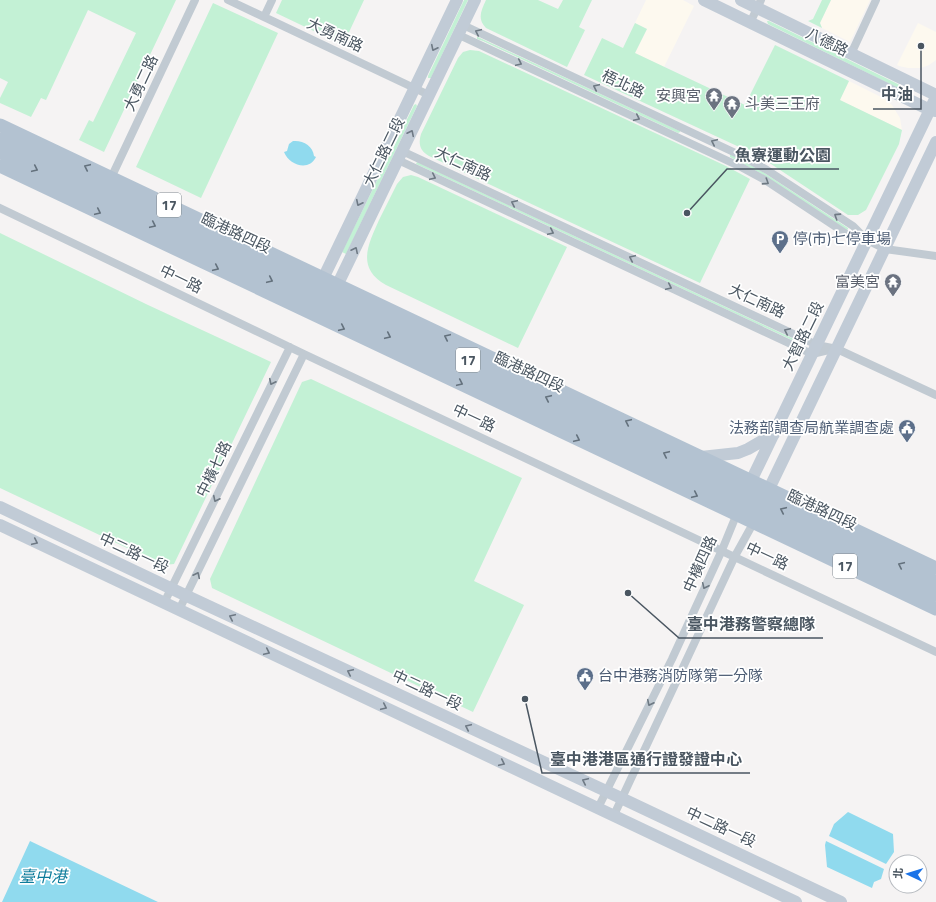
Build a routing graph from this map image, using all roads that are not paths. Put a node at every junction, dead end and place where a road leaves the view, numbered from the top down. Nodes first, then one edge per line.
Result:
1 (195, 0) edge
2 (228, 0) edge
3 (272, 0) edge
4 (457, 0) edge
5 (475, 0) edge
6 (704, 0) edge
7 (741, 0) edge
8 (876, 0) edge
9 (759, 4) edge
10 (264, 17) junction
11 (750, 22) junction
12 (461, 30) junction
13 (851, 54) junction
14 (415, 88) junction
15 (429, 95) junction
16 (936, 96) edge
17 (933, 110) edge
18 (0, 125) edge
19 (0, 139) edge
20 (936, 142) edge
21 (0, 152) edge
22 (400, 155) junction
23 (0, 166) edge
24 (111, 178) junction
25 (0, 208) edge
26 (867, 240) junction
27 (885, 249) junction
28 (936, 256) edge
29 (315, 295) junction
30 (330, 302) junction
31 (290, 347) junction
32 (837, 349) junction
33 (815, 350) junction
34 (304, 354) junction
35 (936, 394) edge
36 (774, 434) junction
37 (701, 457) junction
38 (744, 498) junction
39 (761, 506) junction
40 (0, 507) edge
41 (0, 526) edge
42 (722, 550) junction
43 (735, 556) junction
44 (936, 568) edge
45 (936, 582) edge
46 (172, 589) junction
47 (936, 595) edge
48 (187, 596) junction
49 (164, 603) junction
50 (936, 609) edge
51 (179, 610) junction
52 (936, 652) edge
53 (606, 791) junction
54 (621, 798) junction
55 (598, 808) junction
56 (614, 815) junction
57 (796, 902) edge
58 (841, 902) edge

1 - 24 street, 大勇二路
2 - 10 street, 大勇南路
3 - 10 street
4 -> 14 street, 大仁路二段
5 - 12 street, 大仁路二段
6 - 11 street, 八德路
7 - 9 street, 八德路
8 - 13 street
9 - 11 street
9 - 13 street, 八德路
10 - 14 street, 大勇南路
11 - 17 street, 八德路
12 - 15 street, 大仁路二段
12 - 26 street, 梧北路
13 - 16 street, 八德路
14 - 15 street, 大勇南路
14 -> 29 street, 大仁路二段
22 -> 15 street, 大仁路二段
16 - 17 street, 大智路二段
17 - 26 street, 大智路二段
24 -> 18 main road, 臨港路四段 / 17
19 - 29 main road, 臨港路四段 / 17
20 - 27 street
21 -> 29 main road, 臨港路四段 / 17
30 -> 22 street, 大仁路二段
22 - 33 street, 大仁南路
23 -> 29 main road, 臨港路四段 / 17
24 - 29 main road, 臨港路四段 / 17
25 - 31 street, 中一路
26 - 27 street, 梧北路
26 - 33 street, 大智路二段
27 - 28 street, 梧北路
27 - 32 street
29 - 30 main road, 臨港路四段 / 17
29 - 30 main road, 臨港路四段 / 17
37 -> 30 main road, 臨港路四段 / 17
30 - 38 main road, 臨港路四段 / 17
30 -> 38 main road, 臨港路四段 / 17
31 - 34 street, 中一路
31 -> 46 street, 中橫七路
32 - 33 street
32 - 35 street
32 - 39 street
33 - 36 street, 大智路二段
34 - 42 street, 中一路
48 -> 34 street, 中橫七路
36 - 37 street
36 - 38 street, 大智路二段
37 - 38 main road, 臨港路四段 / 17
38 - 39 main road, 臨港路四段 / 17
38 - 39 main road, 臨港路四段 / 17
38 - 42 street, 中橫四路
39 - 43 street, 中橫四路
39 - 44 main road, 臨港路四段 / 17
45 -> 39 main road, 臨港路四段 / 17
39 - 47 main road, 臨港路四段 / 17
39 - 50 main road, 臨港路四段 / 17
40 - 46 street, 中二路一段
41 -> 49 street
42 - 43 street, 中一路
42 -> 53 street, 中橫四路
43 - 52 street, 中一路
43 - 54 street, 中橫四路
46 - 48 street, 中二路一段
46 - 49 street, 中橫七路
48 - 51 street, 中橫七路
53 -> 48 street, 中二路一段
49 - 51 street
51 -> 55 street
53 - 54 street, 中二路一段
53 - 55 street, 中橫四路
54 - 56 street, 中橫四路
54 - 58 street, 中二路一段
55 - 56 street
56 - 57 street

